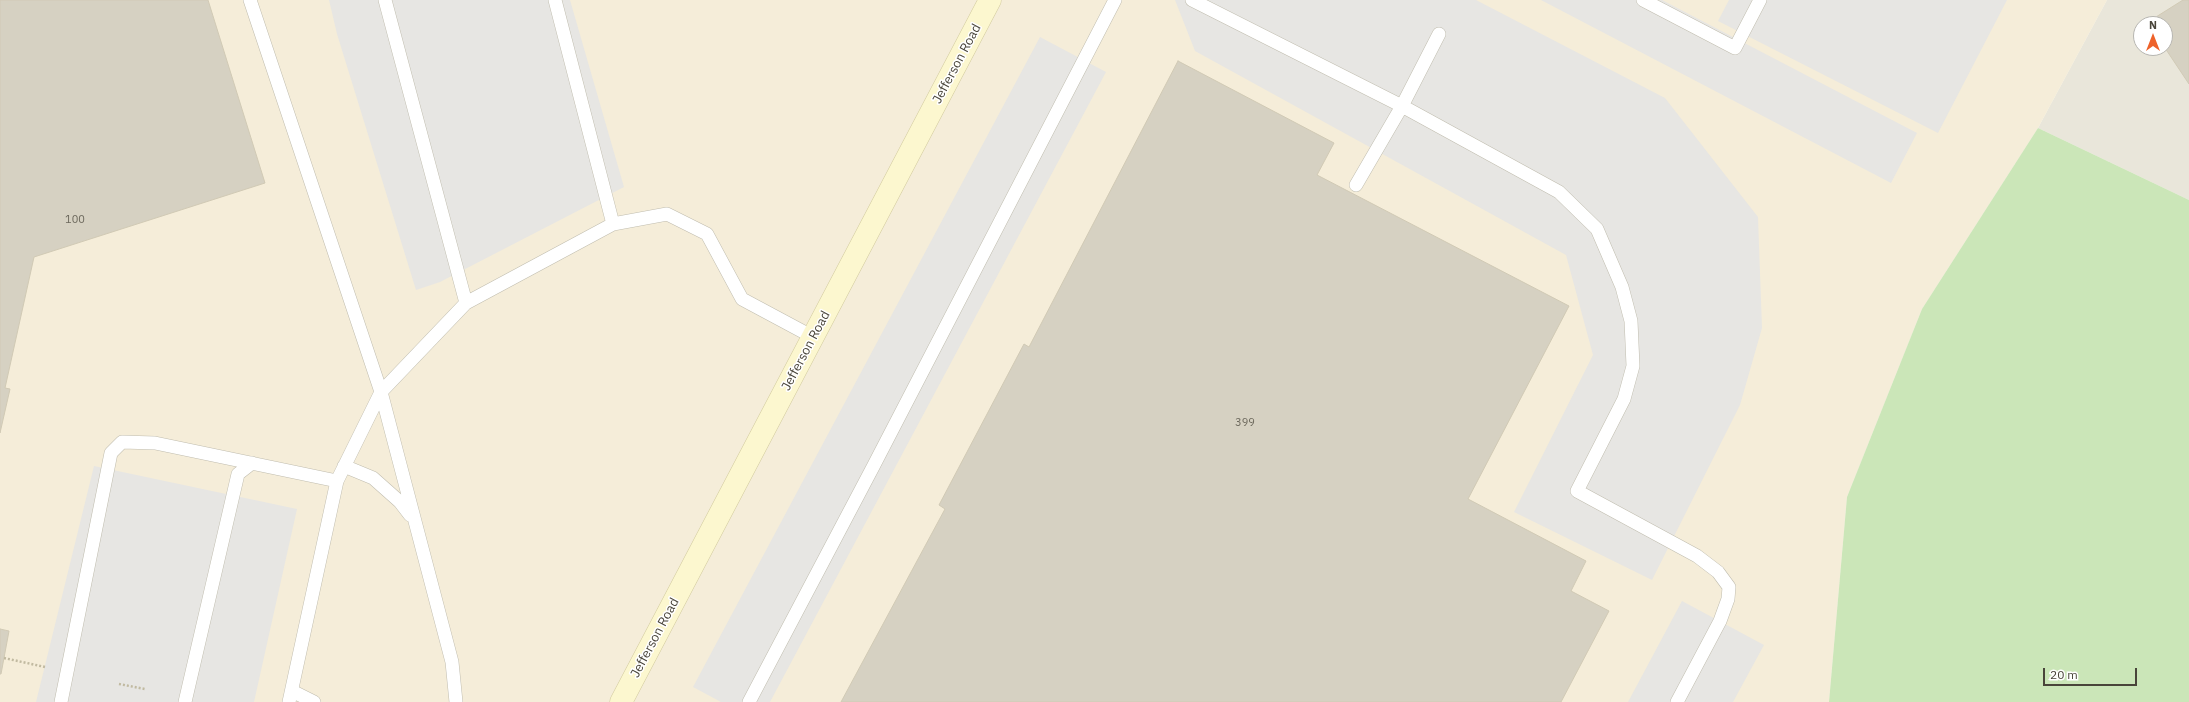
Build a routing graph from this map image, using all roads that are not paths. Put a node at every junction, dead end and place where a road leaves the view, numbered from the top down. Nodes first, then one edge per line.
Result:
1 (250, 0) edge
2 (385, 0) edge
3 (555, 0) edge
4 (990, 0) edge
5 (1115, 0) edge
6 (1192, 0) edge
7 (1643, 0) edge
8 (1760, 0) edge
9 (1439, 34) dead end
10 (1402, 106) junction
11 (1356, 184) dead end
12 (613, 224) junction
13 (466, 303) junction
14 (813, 337) junction
15 (381, 392) junction
16 (252, 463) junction
17 (344, 466) junction
18 (337, 482) junction
19 (414, 521) junction
20 (291, 696) edge
21 (61, 702) edge
22 (185, 702) edge
23 (314, 702) edge
24 (456, 702) edge
25 (621, 702) edge
26 (749, 702) edge
27 (1677, 702) edge

1 - 15 lane
2 - 13 lane
3 - 12 lane
4 - 14 main road, Jefferson Road
5 - 26 lane
6 - 10 lane
7 - 8 lane
9 - 10 lane
10 - 11 lane
10 - 27 lane
12 - 13 lane
12 - 14 lane
13 - 15 lane
14 - 25 main road, Jefferson Road
15 - 17 lane
15 - 19 lane
16 - 18 lane
16 - 21 lane
16 - 22 lane
17 - 18 lane
17 - 19 lane
18 - 20 lane
19 - 24 lane
20 - 23 lane

